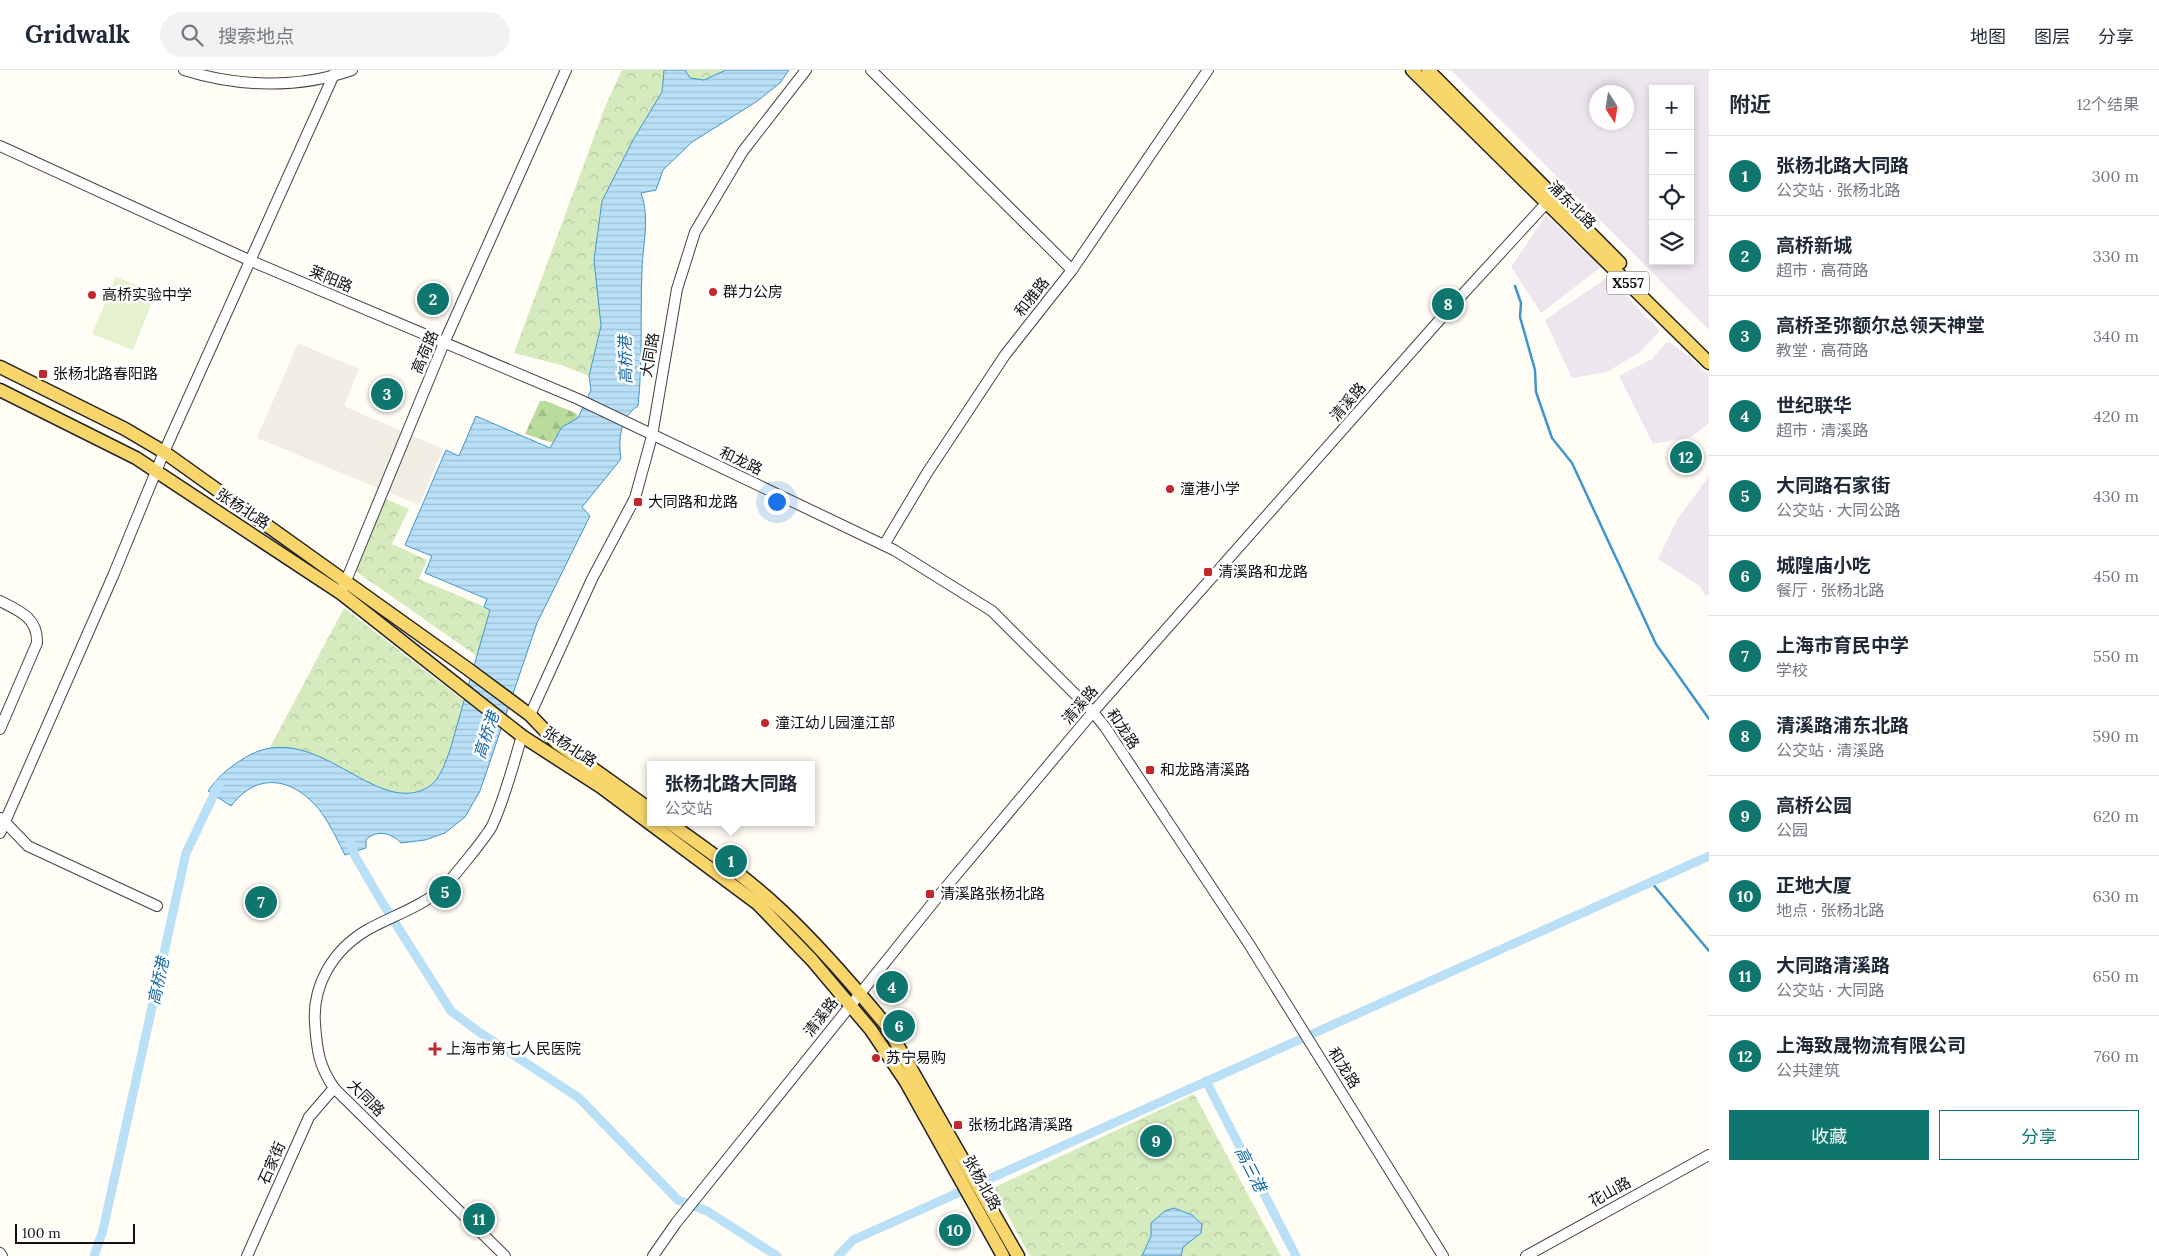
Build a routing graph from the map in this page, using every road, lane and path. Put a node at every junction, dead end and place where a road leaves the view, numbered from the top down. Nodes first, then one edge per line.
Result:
1 (184, 70) edge
2 (352, 70) edge
3 (566, 70) edge
4 (806, 70) edge
5 (872, 70) edge
6 (1208, 70) edge
7 (1412, 70) edge
8 (1428, 70) edge
9 (335, 73) edge
10 (0, 146) edge
11 (1550, 199) junction
12 (251, 261) junction
13 (1072, 270) junction
14 (444, 343) junction
15 (1709, 351) edge
16 (1709, 363) edge
17 (0, 367) edge
18 (0, 390) edge
19 (652, 436) junction
20 (164, 452) junction
21 (156, 472) junction
22 (884, 545) junction
23 (345, 580) junction
24 (342, 594) junction
25 (0, 601) edge
26 (1093, 712) junction
27 (530, 715) junction
28 (0, 729) edge
29 (522, 736) junction
30 (647, 807) edge
31 (3, 819) edge
32 (647, 821) edge
33 (653, 826) edge
34 (674, 826) edge
35 (0, 833) edge
36 (157, 906) dead end
37 (860, 993) junction
38 (849, 1006) junction
39 (334, 1088) junction
40 (1709, 1155) edge
41 (969, 1181) junction
42 (976, 1194) junction
43 (247, 1256) edge
44 (505, 1256) edge
45 (654, 1256) edge
46 (1003, 1256) edge
47 (1018, 1256) edge
48 (1443, 1256) edge
49 (1526, 1256) edge

1 - 9 street
2 - 9 street
3 - 14 street, 高荷路
4 - 19 street, 大同路
5 - 13 street
6 - 13 street, 和雅路
7 - 11 main road, 浦东北路 / X557
8 - 11 main road, 浦东北路 / X557
9 - 12 street
10 - 12 street, 莱阳路
11 - 15 main road, 浦东北路 / X557
11 - 16 main road, 浦东北路 / X557
11 - 26 street, 清溪路
12 - 14 street, 莱阳路
12 - 20 street
13 - 22 street, 和雅路
14 - 19 street, 莱阳路
14 - 23 street, 高荷路
17 - 20 main road, 张杨北路
18 - 21 main road, 张杨北路
19 - 22 street, 和龙路
19 - 27 street, 大同路
20 - 21 street
20 - 23 main road, 张杨北路
21 - 24 main road, 张杨北路
21 - 31 street
22 - 26 street, 和龙路
23 - 24 street, 高荷路
23 - 27 main road, 张杨北路
24 - 29 main road, 张杨北路
25 - 28 street
26 - 37 street, 清溪路
26 - 48 street, 和龙路
27 - 29 main road
27 - 30 main road, 张杨北路
29 - 32 main road, 张杨北路
29 - 39 street, 大同路
31 - 35 street
31 - 36 street
33 - 38 main road, 张杨北路
34 - 37 main road, 张杨北路
37 - 38 street, 清溪路
37 - 41 main road, 张杨北路
38 - 41 main road, 张杨北路
38 - 45 street, 清溪路
39 - 43 street, 石家街
39 - 44 street, 大同路
40 - 49 street, 花山路
41 - 42 main road, 张杨北路
42 - 46 main road, 张杨北路
42 - 47 main road, 张杨北路

